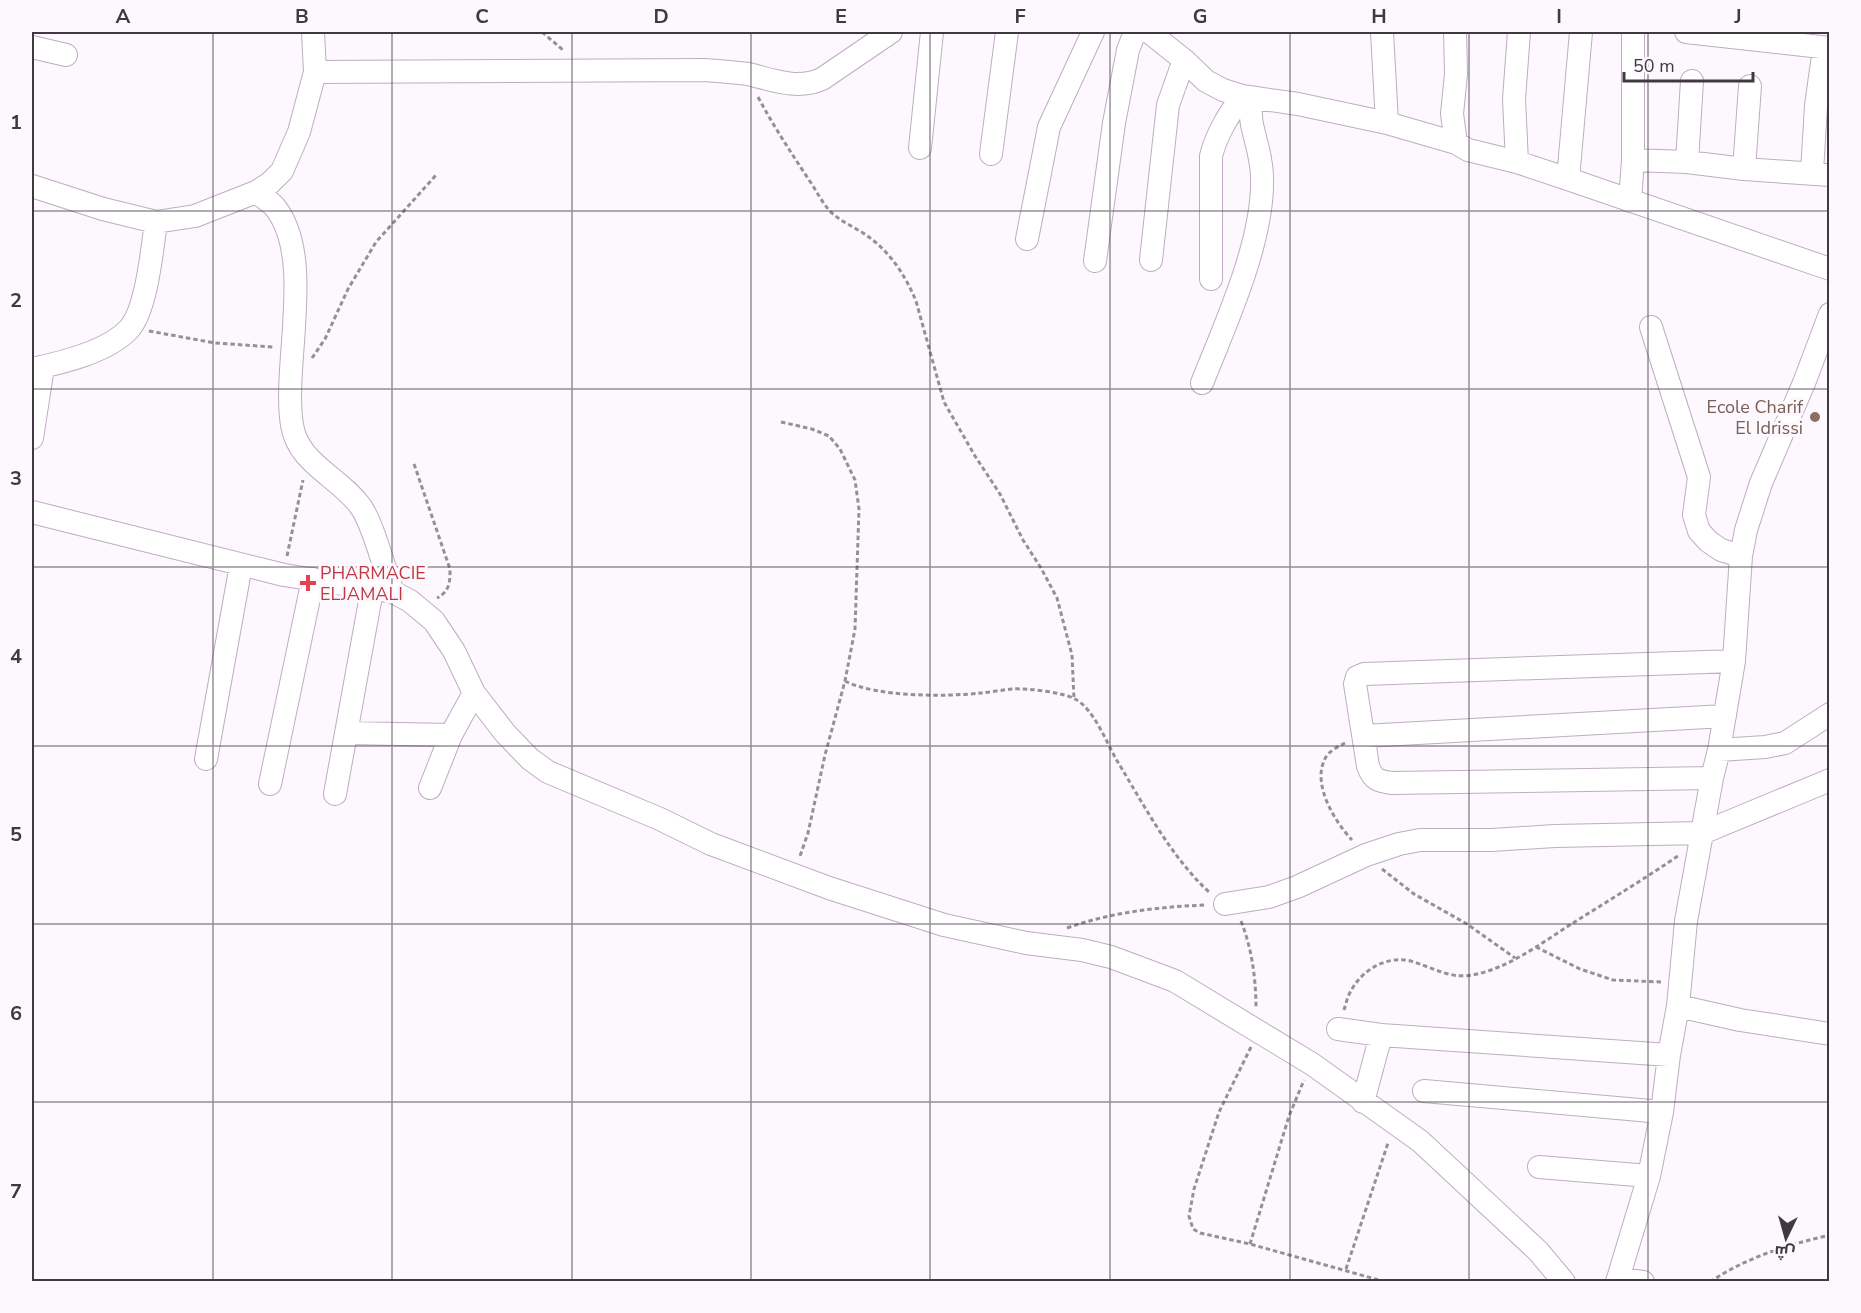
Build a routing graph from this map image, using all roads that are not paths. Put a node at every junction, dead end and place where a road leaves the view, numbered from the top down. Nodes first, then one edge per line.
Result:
1 (313, 32) edge
2 (891, 32) edge
3 (932, 32) edge
4 (1006, 32) edge
5 (1093, 32) edge
6 (1136, 32) edge
7 (1149, 32) edge
8 (1382, 32) edge
9 (1455, 32) edge
10 (1519, 32) edge
11 (1581, 32) edge
12 (1634, 32) edge
13 (1686, 32) edge
14 (32, 46) edge
15 (1827, 48) edge
16 (66, 55) dead end
17 (1184, 60) junction
18 (315, 72) junction
19 (1692, 81) dead end
20 (1750, 86) dead end
21 (1246, 97) junction
22 (1386, 123) junction
23 (1456, 143) junction
24 (920, 148) dead end
25 (991, 154) dead end
26 (1633, 160) junction
27 (1517, 162) junction
28 (1687, 162) junction
29 (1744, 169) junction
30 (1821, 173) edge
31 (1568, 178) junction
32 (32, 186) edge
33 (256, 192) junction
34 (1630, 201) junction
35 (156, 222) junction
36 (1027, 239) dead end
37 (1151, 260) dead end
38 (1095, 261) dead end
39 (1830, 269) edge
40 (1210, 279) dead end
41 (1830, 314) edge
42 (1651, 327) dead end
43 (38, 368) edge
44 (1202, 383) dead end
45 (32, 438) edge
46 (32, 513) edge
47 (1741, 556) junction
48 (241, 565) junction
49 (313, 579) junction
50 (383, 591) junction
51 (1734, 661) junction
52 (474, 693) junction
53 (1830, 714) edge
54 (1725, 716) junction
55 (346, 733) junction
56 (451, 735) junction
57 (1364, 736) junction
58 (1719, 750) junction
59 (206, 759) dead end
60 (1712, 778) junction
61 (1830, 780) edge
62 (270, 784) dead end
63 (430, 788) dead end
64 (335, 794) dead end
65 (1702, 837) junction
66 (1225, 904) road end
67 (1678, 1006) junction
68 (1338, 1029) road end
69 (1830, 1034) edge
70 (1381, 1035) junction
71 (1669, 1055) junction
72 (1424, 1091) dead end
73 (1363, 1102) junction
74 (1662, 1112) junction
75 (1539, 1167) dead end
76 (1648, 1176) junction
77 (1617, 1280) edge
78 (1564, 1281) edge
79 (1643, 1281) edge

1 - 18 street
2 - 18 street
3 - 24 street
4 - 25 street
5 - 36 street
6 - 38 street
7 - 17 street
8 - 22 street
9 - 23 street
10 - 27 street
11 - 31 street
12 - 26 street
13 - 15 street
14 - 16 street
15 - 30 street
17 - 21 street
17 - 37 street
18 - 33 street
19 - 28 street
20 - 29 street
21 - 22 street
21 - 40 street
21 - 44 street
22 - 23 street
23 - 27 street
26 - 28 street
26 - 34 street
27 - 31 street
28 - 29 street
29 - 30 street
31 - 34 street
32 - 35 street
33 - 35 street
33 - 50 street
34 - 39 street
35 - 43 street
41 - 47 street
42 - 47 street
43 - 45 street
46 - 48 street
47 - 51 street
48 - 49 street
48 - 59 street
49 - 50 street
49 - 62 street
50 - 52 street
50 - 55 street
51 - 54 street
51 - 57 street
52 - 56 street
52 - 73 street
53 - 58 street
54 - 57 street
54 - 58 street
55 - 56 street
55 - 64 street
56 - 63 street
57 - 60 street
58 - 60 street
60 - 65 street
61 - 65 street
65 - 66 street
65 - 67 street
67 - 69 street
67 - 71 street
68 - 70 street
70 - 71 street
70 - 73 street
71 - 74 street
72 - 74 street
73 - 78 street
74 - 76 street
75 - 76 street
76 - 77 street
77 - 79 street

